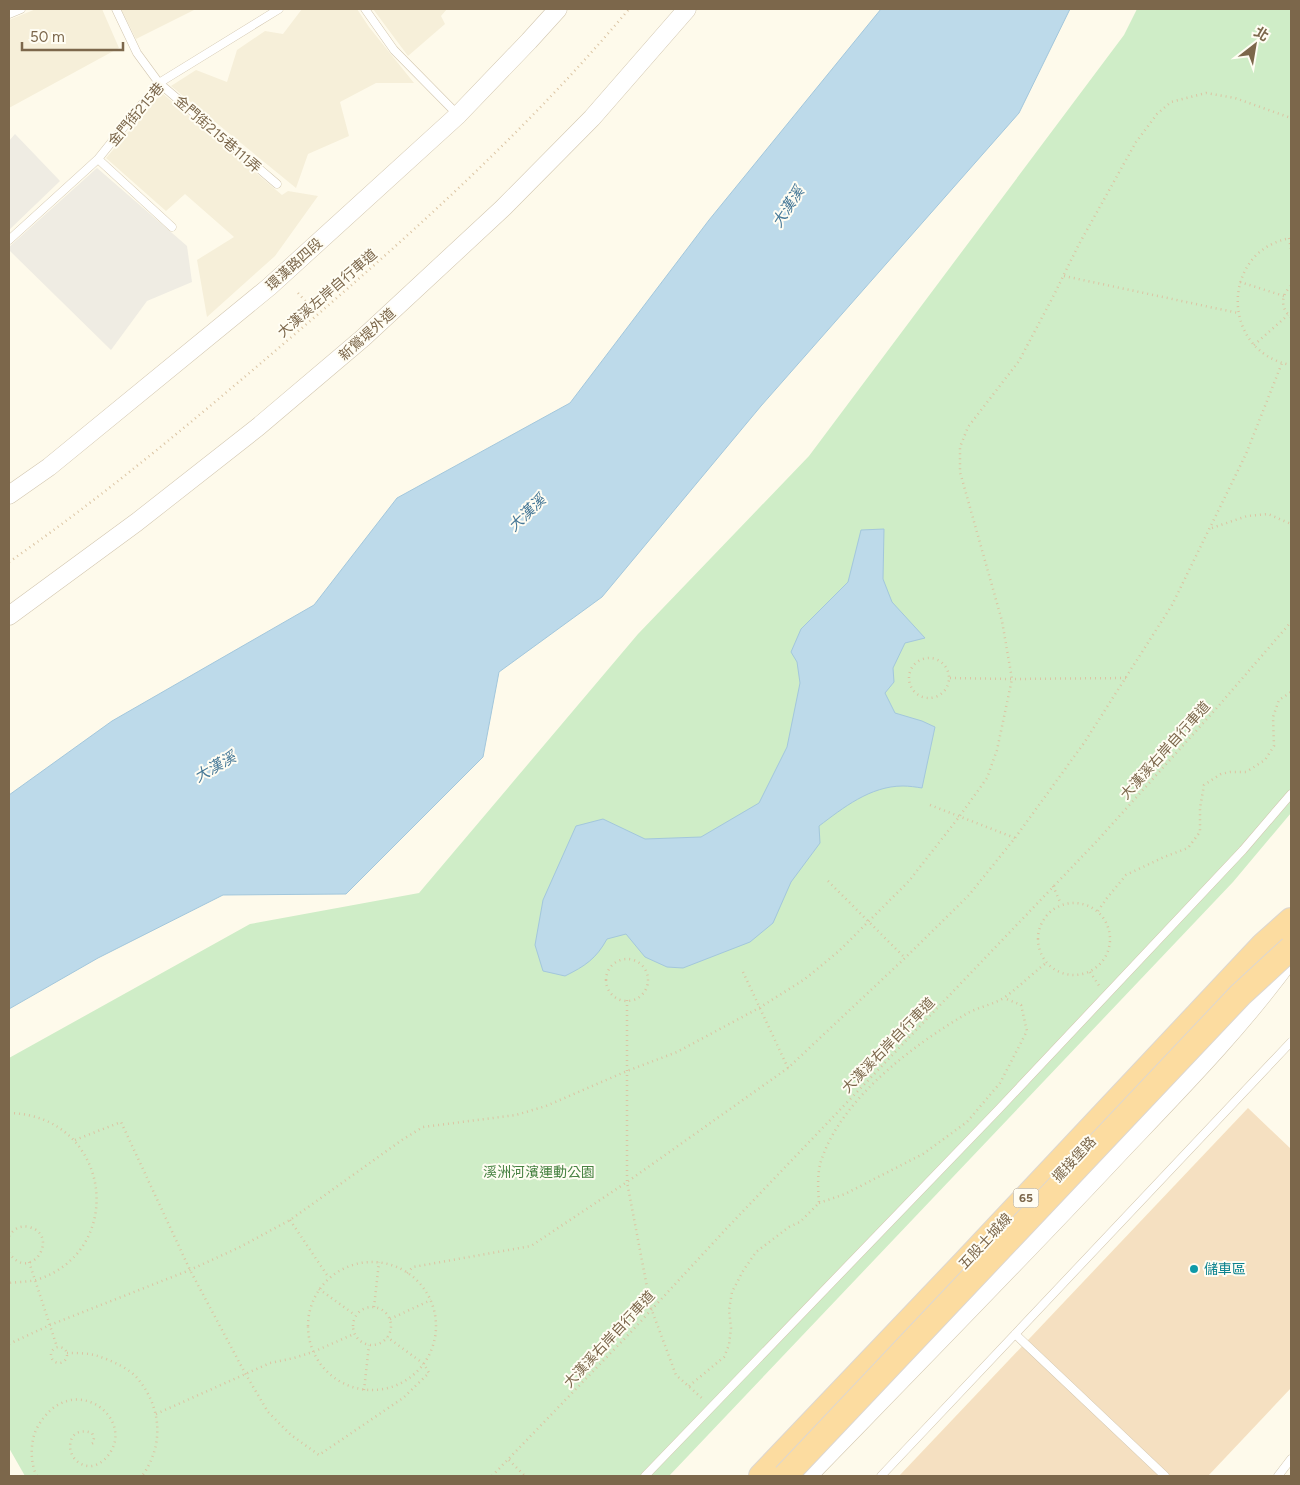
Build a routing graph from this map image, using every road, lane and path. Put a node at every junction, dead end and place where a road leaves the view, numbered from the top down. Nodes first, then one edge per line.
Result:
1 (21, 9) edge
2 (116, 9) edge
3 (279, 9) edge
4 (365, 9) edge
5 (558, 9) edge
6 (629, 9) edge
7 (686, 9) edge
8 (9, 14) edge
9 (159, 83) junction
10 (458, 114) junction
11 (1291, 118) edge
12 (98, 159) junction
13 (277, 184) dead end
14 (172, 227) dead end
15 (1290, 238) edge
16 (9, 240) edge
17 (1291, 250) edge
18 (1064, 276) junction
19 (1240, 282) junction
20 (1291, 286) edge
21 (298, 293) dead end
22 (1284, 296) junction
23 (1238, 313) junction
24 (318, 315) junction
25 (1288, 315) junction
26 (1291, 318) edge
27 (1254, 345) junction
28 (1282, 363) junction
29 (1291, 365) edge
30 (9, 495) edge
31 (1291, 524) edge
32 (1211, 529) junction
33 (9, 562) edge
34 (9, 616) edge
35 (1291, 622) edge
36 (950, 678) junction
37 (1126, 678) junction
38 (1012, 679) junction
39 (1291, 692) edge
40 (1291, 794) edge
41 (930, 806) dead end
42 (959, 817) junction
43 (1015, 838) junction
44 (828, 881) dead end
45 (1053, 886) junction
46 (1061, 904) junction
47 (1098, 911) junction
48 (1291, 920) edge
49 (869, 922) junction
50 (1291, 929) edge
51 (1291, 948) edge
52 (905, 958) junction
53 (1291, 958) edge
54 (1046, 963) junction
55 (743, 972) dead end
56 (1090, 972) junction
57 (1101, 988) dead end
58 (1004, 998) junction
59 (627, 1000) junction
60 (759, 1008) junction
61 (1291, 1042) edge
62 (788, 1068) junction
63 (627, 1071) junction
64 (872, 1077) junction
65 (876, 1082) junction
66 (9, 1113) edge
67 (75, 1140) junction
68 (627, 1182) junction
69 (819, 1203) junction
70 (290, 1220) junction
71 (9, 1236) edge
72 (9, 1253) edge
73 (29, 1262) junction
74 (379, 1262) junction
75 (190, 1270) junction
76 (407, 1272) junction
77 (329, 1278) junction
78 (35, 1280) junction
79 (9, 1283) edge
80 (319, 1289) junction
81 (430, 1300) junction
82 (374, 1306) junction
83 (651, 1308) junction
84 (356, 1315) junction
85 (390, 1319) junction
86 (50, 1325) junction
87 (354, 1334) junction
88 (1015, 1334) junction
89 (387, 1338) junction
90 (9, 1344) edge
91 (369, 1345) junction
92 (57, 1347) junction
93 (313, 1352) junction
94 (67, 1353) junction
95 (424, 1364) junction
96 (245, 1373) junction
97 (689, 1386) junction
98 (364, 1390) junction
99 (704, 1401) dead end
100 (838, 1410) junction
101 (156, 1414) junction
102 (856, 1427) junction
103 (90, 1445) dead end
104 (1291, 1459) edge
105 (509, 1460) junction
106 (38, 1476) edge
107 (142, 1476) edge
108 (492, 1476) edge
109 (525, 1476) edge
110 (645, 1476) edge
111 (761, 1476) edge
112 (774, 1476) edge
113 (785, 1476) edge
114 (808, 1476) edge
115 (880, 1476) edge
116 (1164, 1476) edge
117 (1278, 1476) edge

1 - 8 lane
2 - 9 lane, 金門街215巷111弄
3 - 9 lane, 金門街215巷
4 - 10 lane
5 - 10 street, 環漢路四段
6 - 24 path, 大漢溪左岸自行車道
7 - 34 street, 新鶯堤外道
9 - 12 lane, 金門街215巷
9 - 13 lane, 金門街215巷111弄
10 - 30 street, 環漢路四段
11 - 18 path
12 - 14 lane
12 - 16 lane, 金門街215巷
15 - 17 path
15 - 19 path
18 - 23 path
18 - 38 path
19 - 22 path
19 - 23 path
20 - 22 path
21 - 24 path
22 - 25 path
23 - 27 path
24 - 33 path, 大漢溪左岸自行車道
25 - 26 path
25 - 27 path
27 - 28 path
28 - 29 path
28 - 32 path
31 - 32 path
32 - 37 path
35 - 45 path, 大漢溪右岸自行車道
36 - 36 path
36 - 38 path
37 - 38 path
37 - 43 path
38 - 42 path
39 - 47 path
40 - 110 lane
41 - 42 path
42 - 43 path
42 - 49 path
43 - 52 path
44 - 49 path
45 - 46 path
45 - 64 path, 大漢溪右岸自行車道
46 - 47 path
46 - 54 path
47 - 56 path
48 - 111 highway, 五股土城線 / 65
49 - 52 path
49 - 60 path
50 - 100 street, 擺接堡路
51 - 113 highway, 五股土城線 / 65, bridge
52 - 62 path
53 - 102 street, 擺接堡路
54 - 56 path
54 - 58 path
55 - 60 path
56 - 57 path
58 - 65 path
58 - 69 path
59 - 59 path
59 - 63 path
60 - 62 path
60 - 63 path
61 - 88 lane
62 - 68 path
63 - 68 path
63 - 70 path
64 - 65 path
64 - 83 path, 大漢溪右岸自行車道
65 - 69 path
66 - 67 path
67 - 75 path
67 - 78 path
68 - 76 path
68 - 83 path
69 - 97 path
70 - 75 path
70 - 77 path
71 - 73 path
72 - 73 path
73 - 78 path
74 - 76 path
74 - 77 path
74 - 82 path
75 - 86 path
75 - 96 path
76 - 81 path
77 - 80 path
78 - 79 path
78 - 86 path
80 - 84 path
80 - 93 path
81 - 85 path
81 - 95 path
82 - 84 path
82 - 85 path
83 - 97 path
83 - 105 path, 大漢溪右岸自行車道
84 - 87 path
85 - 89 path
86 - 90 path
86 - 92 path
87 - 91 path
87 - 93 path
88 - 115 lane
88 - 116 lane
89 - 91 path
89 - 95 path
91 - 98 path
92 - 94 path
92 - 94 path
93 - 96 path
93 - 98 path
94 - 101 path
95 - 96 path
95 - 98 path
96 - 101 path
97 - 99 path
100 - 102 street
100 - 112 street, 擺接堡路
101 - 107 path
102 - 114 street, 擺接堡路
103 - 106 path
104 - 117 lane
105 - 108 path, 大漢溪右岸自行車道
105 - 109 path

